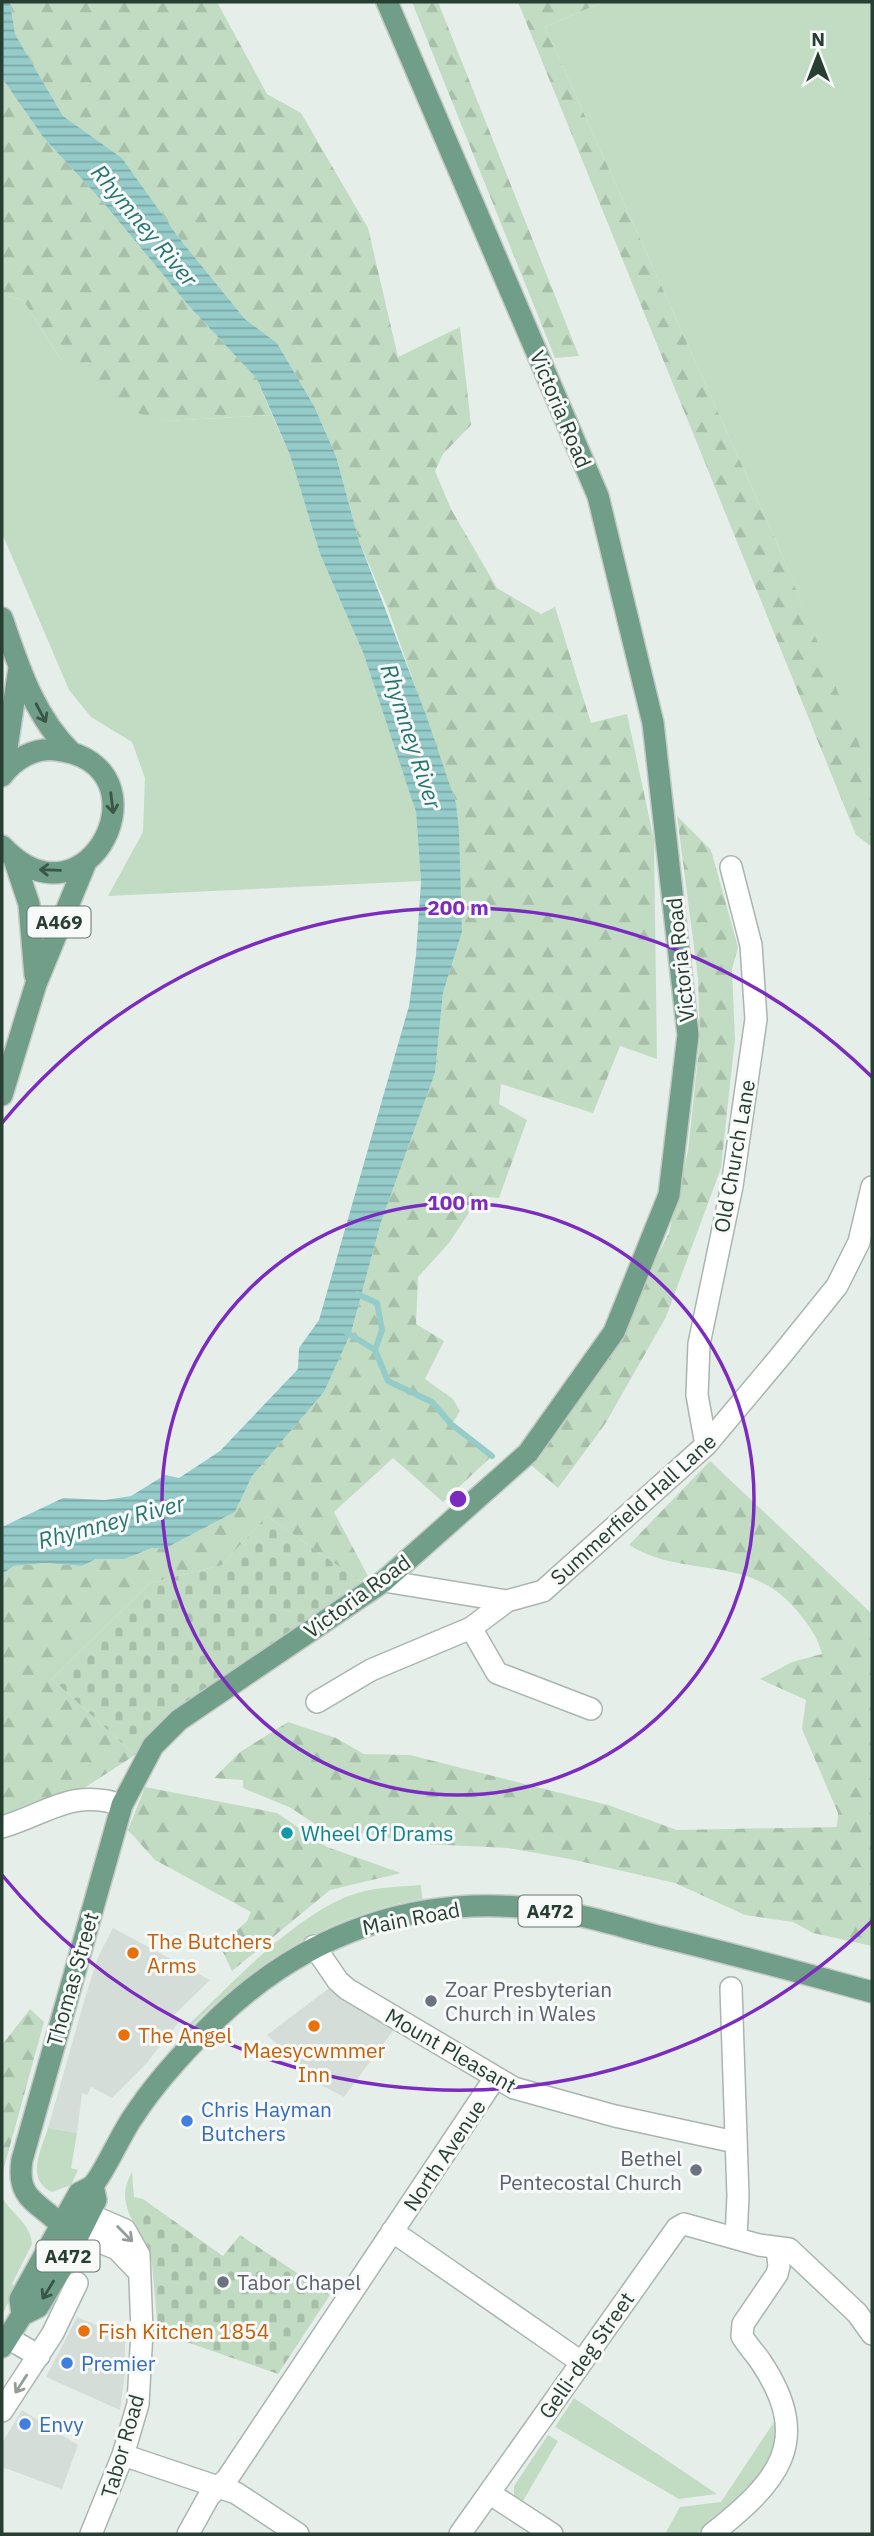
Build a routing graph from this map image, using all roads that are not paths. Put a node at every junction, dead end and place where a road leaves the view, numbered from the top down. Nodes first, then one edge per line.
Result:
1 (387, 2) edge
2 (2, 618) edge
3 (19, 667) junction
4 (72, 753) junction
5 (2, 775) edge
6 (8, 852) edge
7 (86, 862) junction
8 (731, 867) dead end
9 (36, 984) junction
10 (2, 1095) edge
11 (872, 1187) edge
12 (706, 1445) junction
13 (384, 1581) junction
14 (507, 1601) junction
15 (471, 1629) junction
16 (317, 1702) dead end
17 (591, 1709) dead end
18 (153, 1745) joint
19 (122, 1805) junction
20 (2, 1826) edge
21 (314, 1946) junction
22 (731, 1987) dead end
23 (872, 1992) edge
24 (495, 2078) junction
25 (735, 2142) junction
26 (75, 2220) junction
27 (392, 2231) junction
28 (736, 2237) junction
29 (777, 2249) junction
30 (77, 2283) dead end
31 (872, 2334) edge
32 (5, 2342) edge
33 (39, 2356) junction
34 (581, 2362) junction
35 (2, 2412) edge
36 (123, 2455) junction
37 (218, 2487) junction
38 (489, 2493) junction
39 (91, 2534) edge
40 (188, 2534) edge
41 (298, 2534) edge
42 (460, 2534) edge
43 (552, 2534) edge
44 (712, 2534) edge

1 - 13 main road, Victoria Road
2 - 3 main road
3 -> 4 main road
3 - 5 main road
4 - 5 main road
4 -> 7 main road
7 -> 6 main road
6 - 9 main road, A469
7 - 9 main road, A469
8 - 12 street, Old Church Lane
9 - 10 main road, A469
11 - 12 street, Summerfield Hall Lane
12 - 14 street, Summerfield Hall Lane
13 - 14 street, Summerfield Hall Lane
13 - 18 main road, Victoria Road
14 - 15 street
15 - 16 street
15 - 17 street
18 - 19 main road, Thomas Street
19 - 20 street
19 - 26 main road, Thomas Street
21 - 23 main road, Main Road / A472
21 - 24 street, Mount Pleasant
21 - 26 main road, Main Road / A472
22 - 25 street
24 - 25 street, Mount Pleasant
24 - 27 street, North Avenue
25 - 28 street
26 - 32 main road, Main Road / A472
26 - 36 street, Tabor Road
27 - 34 street
27 - 37 street, North Avenue
28 - 29 street, Gelli-deg Street
28 - 34 street, Gelli-deg Street
29 - 31 street, Gelli-deg Street
29 - 44 street
30 - 33 street
32 - 33 street
33 -> 35 street
34 - 38 street, Gelli-deg Street
36 - 37 street
36 - 39 street, Tabor Road
37 - 40 street, North Avenue
37 - 41 street
38 - 42 street, Gelli-deg Street
38 - 43 street

